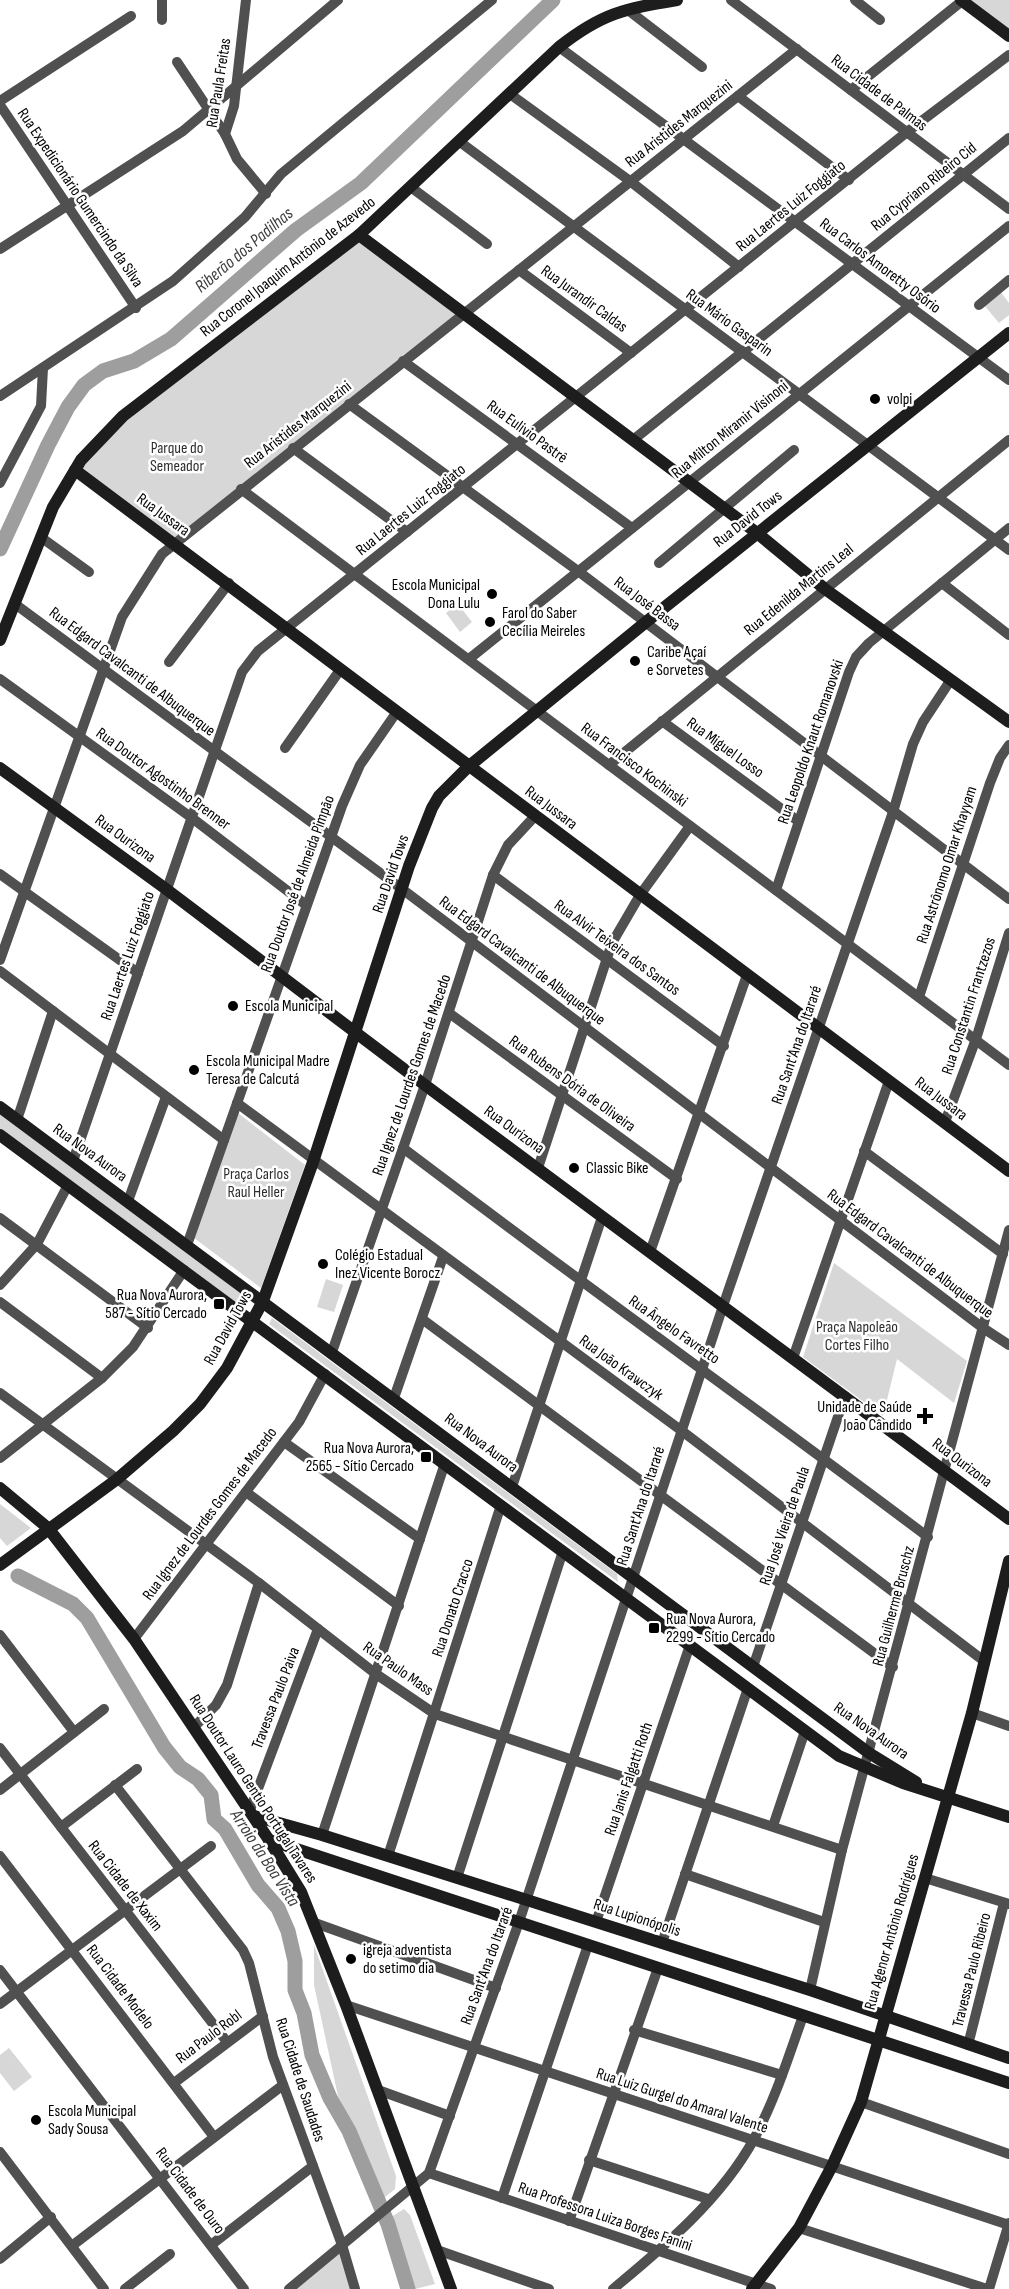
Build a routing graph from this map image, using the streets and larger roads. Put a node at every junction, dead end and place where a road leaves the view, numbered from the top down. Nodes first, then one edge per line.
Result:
1 (162, 0) edge
2 (246, 0) edge
3 (338, 0) edge
4 (492, 0) edge
5 (677, 0) edge
6 (731, 0) edge
7 (855, 0) edge
8 (962, 0) edge
9 (627, 10) junction
10 (131, 16) dead end
11 (162, 20) dead end
12 (880, 20) dead end
13 (1009, 36) edge
14 (559, 47) junction
15 (797, 50) junction
16 (1009, 55) edge
17 (177, 63) dead end
18 (702, 67) dead end
19 (234, 88) junction
20 (851, 90) junction
21 (510, 94) junction
22 (738, 96) junction
23 (0, 103) edge
24 (210, 110) junction
25 (907, 132) junction
26 (225, 134) junction
27 (685, 138) junction
28 (1009, 138) edge
29 (460, 142) junction
30 (963, 175) junction
31 (849, 180) junction
32 (630, 181) junction
33 (412, 188) junction
34 (266, 194) junction
35 (67, 205) junction
36 (1009, 209) edge
37 (796, 222) junction
38 (573, 226) junction
39 (1009, 226) edge
40 (359, 235) junction
41 (487, 244) dead end
42 (0, 249) edge
43 (852, 264) junction
44 (740, 267) junction
45 (519, 270) junction
46 (1009, 280) edge
47 (979, 305) dead end
48 (909, 306) junction
49 (136, 308) junction
50 (685, 310) junction
51 (462, 314) junction
52 (1009, 333) edge
53 (743, 352) junction
54 (631, 353) junction
55 (978, 357) junction
56 (403, 361) junction
57 (43, 368) junction
58 (1009, 380) edge
59 (799, 394) junction
60 (0, 396) edge
61 (574, 399) junction
62 (349, 404) junction
63 (633, 440) junction
64 (1009, 440) edge
65 (518, 444) junction
66 (867, 446) junction
67 (293, 448) junction
68 (795, 450) dead end
69 (75, 470) junction
70 (689, 482) junction
71 (0, 483) edge
72 (464, 486) junction
73 (241, 489) junction
74 (938, 497) junction
75 (723, 507) junction
76 (632, 528) junction
77 (1009, 528) edge
78 (407, 532) junction
79 (757, 533) junction
80 (42, 538) junction
81 (995, 539) junction
82 (175, 544) junction
83 (1009, 550) edge
84 (659, 563) dead end
85 (579, 571) junction
86 (88, 572) dead end
87 (354, 575) junction
88 (942, 582) junction
89 (229, 583) junction
90 (825, 589) junction
91 (15, 604) junction
92 (646, 622) junction
93 (285, 628) junction
94 (884, 630) junction
95 (1009, 634) edge
96 (0, 640) edge
97 (469, 658) junction
98 (169, 662) dead end
99 (103, 669) junction
100 (340, 670) junction
101 (716, 676) junction
102 (0, 679) edge
103 (950, 681) junction
104 (537, 711) junction
105 (396, 713) junction
106 (662, 721) junction
107 (1009, 723) edge
108 (79, 735) junction
109 (1009, 745) edge
110 (285, 748) dead end
111 (215, 753) junction
112 (820, 756) junction
113 (609, 765) junction
114 (468, 767) junction
115 (0, 768) edge
116 (53, 807) junction
117 (893, 812) junction
118 (535, 816) junction
119 (192, 818) junction
120 (798, 821) junction
121 (690, 825) junction
122 (330, 838) junction
123 (963, 865) junction
124 (0, 874) edge
125 (493, 875) junction
126 (166, 889) junction
127 (402, 889) junction
128 (776, 890) junction
129 (24, 891) junction
130 (640, 895) junction
131 (1009, 899) edge
132 (306, 905) junction
133 (1009, 933) edge
134 (472, 942) junction
135 (848, 943) junction
136 (0, 960) edge
137 (606, 960) junction
138 (0, 971) edge
139 (138, 974) junction
140 (747, 975) junction
141 (281, 976) junction
142 (919, 997) junction
143 (52, 1011) junction
144 (449, 1013) junction
145 (585, 1026) junction
146 (819, 1028) junction
147 (356, 1032) junction
148 (976, 1039) junction
149 (724, 1046) junction
150 (110, 1054) junction
151 (1009, 1065) edge
152 (889, 1081) junction
153 (425, 1085) junction
154 (562, 1095) junction
155 (166, 1097) junction
156 (237, 1103) junction
157 (0, 1107) edge
158 (701, 1114) junction
159 (17, 1120) junction
160 (945, 1122) junction
161 (0, 1135) edge
162 (224, 1140) junction
163 (403, 1148) junction
164 (864, 1151) junction
165 (73, 1161) junction
166 (313, 1162) junction
167 (771, 1167) junction
168 (538, 1168) junction
169 (1009, 1171) edge
170 (677, 1179) junction
171 (68, 1185) junction
172 (128, 1201) junction
173 (381, 1212) junction
174 (143, 1213) junction
175 (602, 1217) junction
176 (0, 1218) edge
177 (840, 1219) junction
178 (160, 1225) junction
179 (1009, 1230) edge
180 (132, 1232) junction
181 (37, 1244) junction
182 (187, 1245) junction
183 (150, 1246) junction
184 (650, 1252) junction
185 (1003, 1254) junction
186 (443, 1257) junction
187 (184, 1270) junction
188 (580, 1282) junction
189 (0, 1285) edge
190 (263, 1301) junction
191 (0, 1302) edge
192 (723, 1306) junction
193 (422, 1319) junction
194 (253, 1321) junction
195 (148, 1328) junction
196 (983, 1328) junction
197 (560, 1342) junction
198 (1009, 1345) edge
199 (332, 1352) junction
200 (793, 1358) junction
201 (702, 1367) junction
202 (325, 1374) junction
203 (102, 1378) junction
204 (0, 1393) edge
205 (846, 1396) junction
206 (394, 1398) junction
207 (538, 1407) junction
208 (426, 1423) junction
209 (44, 1424) junction
210 (682, 1431) junction
211 (414, 1440) junction
212 (284, 1442) junction
213 (0, 1458) edge
214 (824, 1458) junction
215 (445, 1463) junction
216 (945, 1471) junction
217 (116, 1480) junction
218 (512, 1487) junction
219 (0, 1488) edge
220 (246, 1492) junction
221 (660, 1495) junction
222 (501, 1505) junction
223 (1009, 1519) edge
224 (802, 1522) junction
225 (48, 1528) junction
226 (928, 1537) junction
227 (420, 1539) junction
228 (207, 1546) junction
229 (563, 1551) junction
230 (1009, 1561) edge
231 (0, 1565) edge
232 (633, 1577) junction
233 (259, 1583) junction
234 (781, 1584) junction
235 (627, 1598) junction
236 (910, 1604) junction
237 (399, 1606) junction
238 (318, 1629) junction
239 (0, 1635) edge
240 (134, 1639) junction
241 (690, 1645) junction
242 (984, 1661) junction
243 (753, 1667) junction
244 (893, 1667) junction
245 (376, 1674) junction
246 (748, 1688) junction
247 (104, 1709) dead end
248 (972, 1713) junction
249 (435, 1714) junction
250 (1009, 1726) edge
251 (194, 1727) junction
252 (805, 1731) junction
253 (74, 1732) junction
254 (503, 1736) junction
255 (0, 1748) edge
256 (869, 1753) junction
257 (574, 1760) junction
258 (137, 1768) dead end
259 (865, 1769) junction
260 (20, 1774) junction
261 (644, 1783) junction
262 (115, 1785) junction
263 (0, 1790) edge
264 (947, 1797) junction
265 (708, 1804) junction
266 (252, 1813) junction
267 (1009, 1817) edge
268 (773, 1826) junction
269 (61, 1827) junction
270 (322, 1835) junction
271 (269, 1840) junction
272 (211, 1846) dead end
273 (842, 1850) junction
274 (0, 1856) edge
275 (388, 1856) junction
276 (178, 1868) junction
277 (685, 1874) junction
278 (457, 1878) junction
279 (925, 1878) junction
280 (526, 1900) junction
281 (1007, 1904) edge
282 (125, 1910) junction
283 (519, 1922) junction
284 (596, 1922) junction
285 (824, 1922) junction
286 (315, 1923) junction
287 (662, 1943) junction
288 (588, 1945) junction
289 (72, 1949) junction
290 (658, 1968) junction
291 (0, 1970) edge
292 (496, 1988) junction
293 (810, 1990) junction
294 (17, 1991) junction
295 (0, 2004) edge
296 (346, 2005) junction
297 (263, 2016) junction
298 (803, 2016) junction
299 (885, 2018) junction
300 (634, 2030) junction
301 (879, 2041) junction
302 (227, 2042) junction
303 (968, 2045) junction
304 (474, 2050) junction
305 (1009, 2058) edge
306 (543, 2072) junction
307 (782, 2075) junction
308 (174, 2083) junction
309 (1009, 2084) edge
310 (283, 2085) junction
311 (378, 2090) junction
312 (613, 2094) junction
313 (861, 2102) junction
314 (450, 2116) junction
315 (214, 2137) junction
316 (753, 2140) junction
317 (0, 2152) edge
318 (1009, 2154) edge
319 (589, 2160) junction
320 (313, 2166) junction
321 (832, 2166) junction
322 (429, 2173) junction
323 (163, 2179) junction
324 (413, 2185) junction
325 (502, 2198) junction
326 (708, 2199) junction
327 (51, 2217) junction
328 (568, 2221) junction
329 (1009, 2224) edge
330 (799, 2228) junction
331 (73, 2245) junction
332 (211, 2245) junction
333 (342, 2245) junction
334 (437, 2250) junction
335 (659, 2251) junction
336 (170, 2254) dead end
337 (0, 2259) edge
338 (755, 2287) edge
339 (104, 2289) edge
340 (125, 2289) edge
341 (244, 2289) edge
342 (289, 2289) edge
343 (355, 2289) edge
344 (451, 2289) edge
345 (549, 2289) edge
346 (613, 2289) edge
347 (771, 2289) edge
348 (988, 2289) edge

1 - 11 street
2 - 19 street, Rua Paula Freitas
3 - 19 street
4 - 34 street
5 - 9 street, Rua Coronel Joaquim Antônio de Azevedo
6 - 15 street, Rua Cidade de Palmas
7 - 12 street
8 - 13 street
8 - 20 street
9 - 14 street, Rua Coronel Joaquim Antônio de Azevedo
9 - 18 street
10 - 23 street
14 - 21 street, Rua Coronel Joaquim Antônio de Azevedo
14 - 27 street, Rua Carlos Amoretty Osório
15 - 20 street, Rua Cidade de Palmas
15 - 22 street, Rua Aristides Marquezini
16 - 25 street, Rua Laertes Luiz Foggiato
17 - 24 street
19 - 24 street
19 - 26 street, Rua Paula Freitas
20 - 25 street, Rua Cidade de Palmas
21 - 29 street, Rua Coronel Joaquim Antônio de Azevedo
21 - 32 street
22 - 27 street, Rua Aristides Marquezini
22 - 31 street
23 - 35 street, Rua Expedicionário Gumercindo da Silva
24 - 26 street
24 - 35 street
25 - 30 street, Rua Cidade de Palmas
25 - 31 street, Rua Laertes Luiz Foggiato
26 - 34 street, Rua Paula Freitas
27 - 32 street, Rua Aristides Marquezini
27 - 37 street, Rua Carlos Amoretty Osório
28 - 30 street, Rua Cypriano Ribeiro Cid
29 - 33 street, Rua Coronel Joaquim Antônio de Azevedo
29 - 38 street, Rua Mário Gasparin
30 - 36 street, Rua Cidade de Palmas
30 - 43 street, Rua Cypriano Ribeiro Cid
31 - 37 street, Rua Laertes Luiz Foggiato
32 - 38 street, Rua Aristides Marquezini
32 - 44 street
33 - 40 street, Rua Coronel Joaquim Antônio de Azevedo
33 - 41 street
34 - 49 street
35 - 42 street
35 - 49 street, Rua Expedicionário Gumercindo da Silva
37 - 43 street, Rua Carlos Amoretty Osório
37 - 44 street, Rua Laertes Luiz Foggiato
38 - 45 street, Rua Aristides Marquezini
38 - 50 street, Rua Mário Gasparin
39 - 48 street, Rua Milton Miramir Visinoni
40 - 51 street
40 - 69 street, Rua Coronel Joaquim Antônio de Azevedo
43 - 48 street, Rua Carlos Amoretty Osório
43 - 53 street, Rua Cypriano Ribeiro Cid
44 - 50 street, Rua Laertes Luiz Foggiato
45 - 51 street, Rua Aristides Marquezini
45 - 54 street, Rua Jurandir Caldas
46 - 47 street
48 - 55 street, Rua Carlos Amoretty Osório
48 - 59 street, Rua Milton Miramir Visinoni
49 - 57 street
50 - 53 street, Rua Mário Gasparin
50 - 54 street, Rua Laertes Luiz Foggiato
51 - 56 street, Rua Aristides Marquezini
51 - 61 street
52 - 55 street, Rua David Tows
53 - 59 street, Rua Mário Gasparin
53 - 63 street, Rua Cypriano Ribeiro Cid
54 - 61 street, Rua Laertes Luiz Foggiato
55 - 58 street, Rua Carlos Amoretty Osório
55 - 66 street, Rua David Tows
56 - 62 street, Rua Aristides Marquezini
56 - 65 street, Rua Eulivio Pastrê
57 - 60 street
57 - 71 street
59 - 66 street, Rua Mário Gasparin
59 - 70 street, Rua Milton Miramir Visinoni
61 - 63 street
61 - 65 street, Rua Laertes Luiz Foggiato
62 - 67 street, Rua Aristides Marquezini
62 - 72 street, Rua José Bassa
63 - 70 street
64 - 74 street, Rua Edenilda Martins Leal
65 - 72 street, Rua Laertes Luiz Foggiato
65 - 76 street, Rua Eulivio Pastrê
66 - 74 street, Rua Mário Gasparin
66 - 79 street, Rua David Tows
67 - 73 street, Rua Aristides Marquezini
67 - 78 street
68 - 75 street
69 - 80 street, Rua Coronel Joaquim Antônio de Azevedo
69 - 82 street, Rua Jussara
70 - 75 street
70 - 76 street, Rua Milton Miramir Visinoni
72 - 78 street, Rua Laertes Luiz Foggiato
72 - 85 street, Rua José Bassa
73 - 82 street, Rua Aristides Marquezini
73 - 87 street, Rua Francisco Kochinski
74 - 81 street, Rua Mário Gasparin
74 - 90 street, Rua Edenilda Martins Leal
75 - 79 street
75 - 84 street
76 - 85 street, Rua Milton Miramir Visinoni
77 - 81 street, Rua Leopoldo Knaut Romanovski
78 - 87 street, Rua Laertes Luiz Foggiato
79 - 90 street
79 - 92 street, Rua David Tows
80 - 86 street
80 - 91 street, Rua Coronel Joaquim Antônio de Azevedo
81 - 83 street, Rua Mário Gasparin
81 - 88 street, Rua Leopoldo Knaut Romanovski
82 - 89 street, Rua Jussara
82 - 99 street, Rua Aristides Marquezini
85 - 92 street, Rua José Bassa
85 - 97 street, Rua Milton Miramir Visinoni
87 - 93 street, Rua Laertes Luiz Foggiato
87 - 97 street, Rua Francisco Kochinski
88 - 94 street, Rua Leopoldo Knaut Romanovski
88 - 95 street
89 - 93 street, Rua Jussara
89 - 98 street
90 - 94 street
90 - 101 street, Rua Edenilda Martins Leal
91 - 96 street, Rua Coronel Joaquim Antônio de Azevedo
91 - 99 street, Rua Edgard Cavalcanti de Albuquerque
92 - 101 street, Rua José Bassa
92 - 104 street, Rua David Tows
93 - 100 street, Rua Jussara
93 - 111 street, Rua Laertes Luiz Foggiato
94 - 103 street
94 - 112 street, Rua Leopoldo Knaut Romanovski
97 - 104 street, Rua Francisco Kochinski
99 - 108 street, Rua Aristides Marquezini
99 - 111 street, Rua Edgard Cavalcanti de Albuquerque
100 - 105 street, Rua Jussara
100 - 110 street
101 - 106 street, Rua Edenilda Martins Leal
101 - 112 street, Rua José Bassa
102 - 108 street, Rua Doutor Agostinho Brenner
103 - 107 street
103 - 117 street, Rua Sant'Ana do Itararé
104 - 113 street, Rua Francisco Kochinski
104 - 114 street, Rua David Tows
105 - 114 street, Rua Jussara
105 - 122 street, Rua Doutor José de Almeida Pimpão
106 - 113 street, Rua Edenilda Martins Leal
106 - 120 street, Rua Miguel Losso
108 - 116 street, Rua Aristides Marquezini
108 - 119 street, Rua Doutor Agostinho Brenner
109 - 123 street, Rua Astrônomo Omar Khayyam
111 - 119 street, Rua Laertes Luiz Foggiato
111 - 122 street, Rua Edgard Cavalcanti de Albuquerque
112 - 117 street, Rua José Bassa
112 - 120 street, Rua Leopoldo Knaut Romanovski
113 - 121 street, Rua Francisco Kochinski
114 - 118 street, Rua Jussara
114 - 127 street, Rua David Tows
115 - 116 street, Rua Ourizona
116 - 126 street, Rua Ourizona
116 - 129 street, Rua Aristides Marquezini
117 - 123 street, Rua José Bassa
117 - 135 street, Rua Sant'Ana do Itararé
118 - 125 street, Rua Ignez de Lourdes Gomes de Macedo
118 - 130 street, Rua Jussara
119 - 126 street, Rua Laertes Luiz Foggiato
119 - 132 street, Rua Doutor Agostinho Brenner
120 - 128 street, Rua Leopoldo Knaut Romanovski
121 - 128 street, Rua Francisco Kochinski
121 - 130 street
122 - 127 street, Rua Edgard Cavalcanti de Albuquerque
122 - 132 street, Rua Doutor José de Almeida Pimpão
123 - 131 street, Rua José Bassa
123 - 142 street, Rua Astrônomo Omar Khayyam
124 - 129 street
125 - 134 street, Rua Ignez de Lourdes Gomes de Macedo
125 - 137 street, Rua Alvir Teixeira dos Santos
126 - 139 street, Rua Laertes Luiz Foggiato
126 - 141 street, Rua Ourizona
127 - 134 street, Rua Edgard Cavalcanti de Albuquerque
127 - 147 street, Rua David Tows
128 - 135 street, Rua Francisco Kochinski
129 - 136 street, Rua Aristides Marquezini
129 - 139 street
130 - 137 street
130 - 140 street, Rua Jussara
132 - 141 street, Rua Doutor José de Almeida Pimpão
133 - 148 street, Rua Constantin Frantzezos
134 - 144 street, Rua Ignez de Lourdes Gomes de Macedo
134 - 145 street, Rua Edgard Cavalcanti de Albuquerque
135 - 142 street, Rua Francisco Kochinski
135 - 146 street, Rua Sant'Ana do Itararé
137 - 145 street
137 - 149 street, Rua Alvir Teixeira dos Santos
138 - 143 street
139 - 150 street, Rua Laertes Luiz Foggiato
140 - 146 street, Rua Jussara
140 - 149 street
141 - 147 street, Rua Ourizona
141 - 156 street, Rua Doutor José de Almeida Pimpão
142 - 148 street, Rua Francisco Kochinski
143 - 150 street
143 - 159 street
144 - 153 street, Rua Ignez de Lourdes Gomes de Macedo
144 - 154 street, Rua Rubens Dória de Oliveira
145 - 154 street
145 - 158 street, Rua Edgard Cavalcanti de Albuquerque
146 - 152 street, Rua Jussara
146 - 167 street, Rua Sant'Ana do Itararé
147 - 153 street, Rua Ourizona
147 - 166 street, Rua David Tows
148 - 151 street, Rua Francisco Kochinski
148 - 160 street, Rua Constantin Frantzezos
149 - 158 street
150 - 155 street
150 - 165 street, Rua Laertes Luiz Foggiato
152 - 160 street, Rua Jussara
152 - 164 street
153 - 163 street, Rua Ignez de Lourdes Gomes de Macedo
153 - 168 street, Rua Ourizona
154 - 168 street
154 - 170 street, Rua Rubens Dória de Oliveira
155 - 162 street
155 - 172 street
156 - 162 street, Rua Doutor José de Almeida Pimpão
156 - 166 street, Rua João Krawczyk
157 - 159 street, Rua Nova Aurora
158 - 167 street, Rua Edgard Cavalcanti de Albuquerque
158 - 170 street
159 - 165 street, Rua Nova Aurora
160 - 169 street, Rua Jussara
161 - 171 street, Rua Nova Aurora
162 - 182 street, Rua Doutor José de Almeida Pimpão
163 - 173 street, Rua Ignez de Lourdes Gomes de Macedo
163 - 188 street, Rua Ângelo Favretto
164 - 177 street
164 - 185 street
165 - 172 street, Rua Nova Aurora
166 - 173 street, Rua João Krawczyk
166 - 190 street, Rua David Tows
167 - 177 street, Rua Edgard Cavalcanti de Albuquerque
167 - 192 street, Rua Sant'Ana do Itararé
168 - 175 street, Rua Ourizona
170 - 184 street
171 - 180 street, Rua Nova Aurora
171 - 181 street
172 - 174 street, Rua Nova Aurora
173 - 186 street, Rua João Krawczyk
173 - 199 street, Rua Ignez de Lourdes Gomes de Macedo
174 - 178 street, Rua Nova Aurora
174 - 180 street
175 - 184 street, Rua Ourizona
175 - 188 street
176 - 181 street
177 - 196 street, Rua Edgard Cavalcanti de Albuquerque
177 - 200 street
178 - 182 street, Rua Nova Aurora
178 - 183 street
179 - 185 street, Rua Guilherme Bruschz
180 - 183 street, Rua Nova Aurora
181 - 189 street
181 - 195 street
182 - 190 street, Rua Nova Aurora
183 - 187 street, Rua Nova Aurora
184 - 192 street, Rua Ourizona
185 - 196 street, Rua Guilherme Bruschz
186 - 193 street
186 - 197 street, Rua João Krawczyk
187 - 194 street, Rua Nova Aurora
187 - 195 street
188 - 197 street
188 - 201 street, Rua Ângelo Favretto
190 - 194 street, Rua David Tows
190 - 199 street, Rua Nova Aurora
191 - 203 street
192 - 200 street, Rua Ourizona
192 - 201 street, Rua Sant'Ana do Itararé
193 - 206 street
193 - 207 street
194 - 202 street, Rua Nova Aurora
194 - 217 street, Rua David Tows
195 - 203 street
196 - 198 street, Rua Edgard Cavalcanti de Albuquerque
196 - 216 street, Rua Guilherme Bruschz
197 - 207 street
197 - 210 street, Rua João Krawczyk
199 - 206 street, Rua Nova Aurora
200 - 205 street, Rua Ourizona
201 - 210 street, Rua Sant'Ana do Itararé
201 - 214 street, Rua Ângelo Favretto
202 - 211 street, Rua Nova Aurora
202 - 212 street, Rua Ignez de Lourdes Gomes de Macedo
203 - 209 street
204 - 209 street, Rua Paulo Mass
205 - 214 street, Rua José Vieira de Paula
205 - 216 street, Rua Ourizona
206 - 208 street, Rua Nova Aurora
207 - 218 street
207 - 221 street
208 - 211 street
208 - 218 street, Rua Nova Aurora
209 - 213 street
209 - 217 street, Rua Paulo Mass
210 - 221 street, Rua Sant'Ana do Itararé
210 - 224 street, Rua João Krawczyk
211 - 215 street, Rua Nova Aurora
212 - 220 street, Rua Ignez de Lourdes Gomes de Macedo
212 - 227 street
214 - 224 street, Rua José Vieira de Paula
214 - 226 street, Rua Ângelo Favretto
215 - 222 street, Rua Nova Aurora
215 - 227 street
216 - 223 street, Rua Ourizona
216 - 226 street, Rua Guilherme Bruschz
217 - 225 street, Rua David Tows
217 - 228 street, Rua Paulo Mass
218 - 232 street, Rua Nova Aurora
219 - 225 street, Rua Doutor Lauro Gentio Portugal Tavares
220 - 228 street, Rua Ignez de Lourdes Gomes de Macedo
220 - 237 street
221 - 232 street, Rua Sant'Ana do Itararé
221 - 234 street
222 - 229 street, Rua Nova Aurora
222 - 249 street, Rua Donato Cracco
224 - 234 street, Rua José Vieira de Paula
224 - 236 street, Rua João Krawczyk
225 - 231 street, Rua David Tows
225 - 240 street, Rua Doutor Lauro Gentio Portugal Tavares
226 - 236 street, Rua Guilherme Bruschz
227 - 237 street
228 - 233 street, Rua Paulo Mass
228 - 240 street, Rua Ignez de Lourdes Gomes de Macedo
229 - 235 street, Rua Nova Aurora
229 - 254 street
230 - 242 street, Rua Agenor Antônio Rodrigues
232 - 235 street, Rua Sant'Ana do Itararé
232 - 243 street, Rua Nova Aurora
233 - 238 street, Rua Paulo Mass
233 - 251 street
234 - 243 street, Rua José Vieira de Paula
234 - 244 street
235 - 241 street, Rua Nova Aurora
235 - 257 street, Rua Sant'Ana do Itararé
236 - 242 street, Rua João Krawczyk
236 - 244 street, Rua Guilherme Bruschz
237 - 245 street
238 - 245 street, Rua Paulo Mass
238 - 266 street, Travessa Paulo Paiva
239 - 253 street
240 - 251 street, Rua Doutor Lauro Gentio Portugal Tavares
241 - 246 street, Rua Nova Aurora
241 - 261 street, Rua Janis Falgatti Roth
242 - 248 street, Rua Agenor Antônio Rodrigues
243 - 256 street, Rua Nova Aurora
244 - 256 street, Rua Guilherme Bruschz
245 - 249 street, Rua Paulo Mass
245 - 270 street
246 - 252 street, Rua Nova Aurora
246 - 265 street
247 - 253 street
248 - 250 street
248 - 264 street, Rua Agenor Antônio Rodrigues
249 - 254 street, Rua Paulo Mass
249 - 275 street, Rua Donato Cracco
251 - 266 street, Rua Doutor Lauro Gentio Portugal Tavares
252 - 259 street, Rua Nova Aurora
252 - 268 street
253 - 260 street
254 - 257 street, Rua Paulo Mass
254 - 278 street
255 - 260 street, Rua Cidade de Xaxim
256 - 259 street, Rua Guilherme Bruschz
256 - 264 street, Rua Nova Aurora
257 - 261 street, Rua Paulo Mass
257 - 280 street, Rua Sant'Ana do Itararé
258 - 262 street
259 - 264 street, Rua Nova Aurora
259 - 273 street, Rua Guilherme Bruschz
260 - 263 street
260 - 269 street, Rua Cidade de Xaxim
261 - 265 street, Rua Paulo Mass
261 - 284 street, Rua Janis Falgatti Roth
262 - 269 street
262 - 276 street, Rua Cidade de Saudades
264 - 267 street, Rua Nova Aurora
264 - 279 street, Rua Agenor Antônio Rodrigues
265 - 268 street, Rua Paulo Mass
265 - 277 street
266 - 270 street, Rua Lupionópolis
266 - 271 street, Rua Doutor Lauro Gentio Portugal Tavares
268 - 273 street, Rua Paulo Mass
269 - 282 street, Rua Cidade de Xaxim
270 - 275 street, Rua Lupionópolis
271 - 283 street
271 - 286 street, Rua Doutor Lauro Gentio Portugal Tavares
272 - 276 street
273 - 285 street, Rua Guilherme Bruschz
274 - 289 street, Rua Cidade Modelo
275 - 278 street, Rua Lupionópolis
276 - 282 street
276 - 297 street, Rua Cidade de Saudades
277 - 285 street
277 - 287 street
278 - 280 street, Rua Lupionópolis
279 - 281 street
279 - 299 street, Rua Agenor Antônio Rodrigues
280 - 283 street, Rua Sant'Ana do Itararé
280 - 284 street, Rua Lupionópolis
281 - 303 street, Travessa Paulo Ribeiro
282 - 289 street
282 - 302 street, Rua Cidade de Xaxim
283 - 288 street
283 - 292 street, Rua Sant'Ana do Itararé
284 - 287 street, Rua Lupionópolis
285 - 293 street, Rua Guilherme Bruschz
286 - 292 street
286 - 296 street, Rua Doutor Lauro Gentio Portugal Tavares
287 - 293 street, Rua Lupionópolis
288 - 290 street
288 - 306 street
289 - 294 street
289 - 308 street, Rua Cidade Modelo
290 - 298 street
290 - 300 street
291 - 294 street, Rua Cidade de Ouro
292 - 304 street, Rua Sant'Ana do Itararé
293 - 299 street, Rua Lupionópolis
294 - 295 street
294 - 323 street, Rua Cidade de Ouro
296 - 304 street, Rua Luiz Gurgel do Amaral Valente
296 - 311 street, Rua Doutor Lauro Gentio Portugal Tavares
297 - 302 street, Rua Paulo Robl
297 - 310 street, Rua Cidade de Saudades
298 - 301 street
298 - 307 street
299 - 301 street, Rua Agenor Antônio Rodrigues
299 - 303 street, Rua Lupionópolis
300 - 307 street
300 - 312 street
301 - 309 street
301 - 313 street, Rua Agenor Antônio Rodrigues
302 - 308 street, Rua Paulo Robl
303 - 305 street, Rua Lupionópolis
304 - 306 street, Rua Luiz Gurgel do Amaral Valente
304 - 314 street, Rua Sant'Ana do Itararé
306 - 312 street, Rua Luiz Gurgel do Amaral Valente
306 - 325 street
307 - 316 street
308 - 315 street, Rua Cidade Modelo
310 - 315 street
310 - 320 street, Rua Cidade de Saudades
311 - 314 street
311 - 324 street, Rua Doutor Lauro Gentio Portugal Tavares
312 - 316 street, Rua Luiz Gurgel do Amaral Valente
312 - 319 street
313 - 318 street
313 - 321 street, Rua Agenor Antônio Rodrigues
314 - 322 street, Rua Sant'Ana do Itararé
315 - 323 street
316 - 321 street, Rua Luiz Gurgel do Amaral Valente
316 - 326 street
317 - 327 street
319 - 326 street
319 - 328 street
320 - 332 street
320 - 333 street, Rua Cidade de Saudades
321 - 329 street, Rua Luiz Gurgel do Amaral Valente
321 - 330 street, Rua Agenor Antônio Rodrigues
322 - 324 street
322 - 325 street, Rua Professora Luiza Borges Fanini
323 - 331 street
323 - 332 street, Rua Cidade de Ouro
324 - 333 street
324 - 334 street, Rua Doutor Lauro Gentio Portugal Tavares
325 - 328 street, Rua Professora Luiza Borges Fanini
326 - 335 street
327 - 331 street
327 - 337 street
328 - 335 street, Rua Professora Luiza Borges Fanini
329 - 348 street
330 - 338 street, Rua Agenor Antônio Rodrigues
330 - 348 street
331 - 339 street
332 - 341 street, Rua Cidade de Ouro
333 - 342 street
333 - 343 street, Rua Cidade de Saudades
334 - 344 street, Rua Doutor Lauro Gentio Portugal Tavares
334 - 345 street
335 - 338 street, Rua Professora Luiza Borges Fanini
335 - 346 street
336 - 340 street
338 - 347 street, Rua Professora Luiza Borges Fanini

